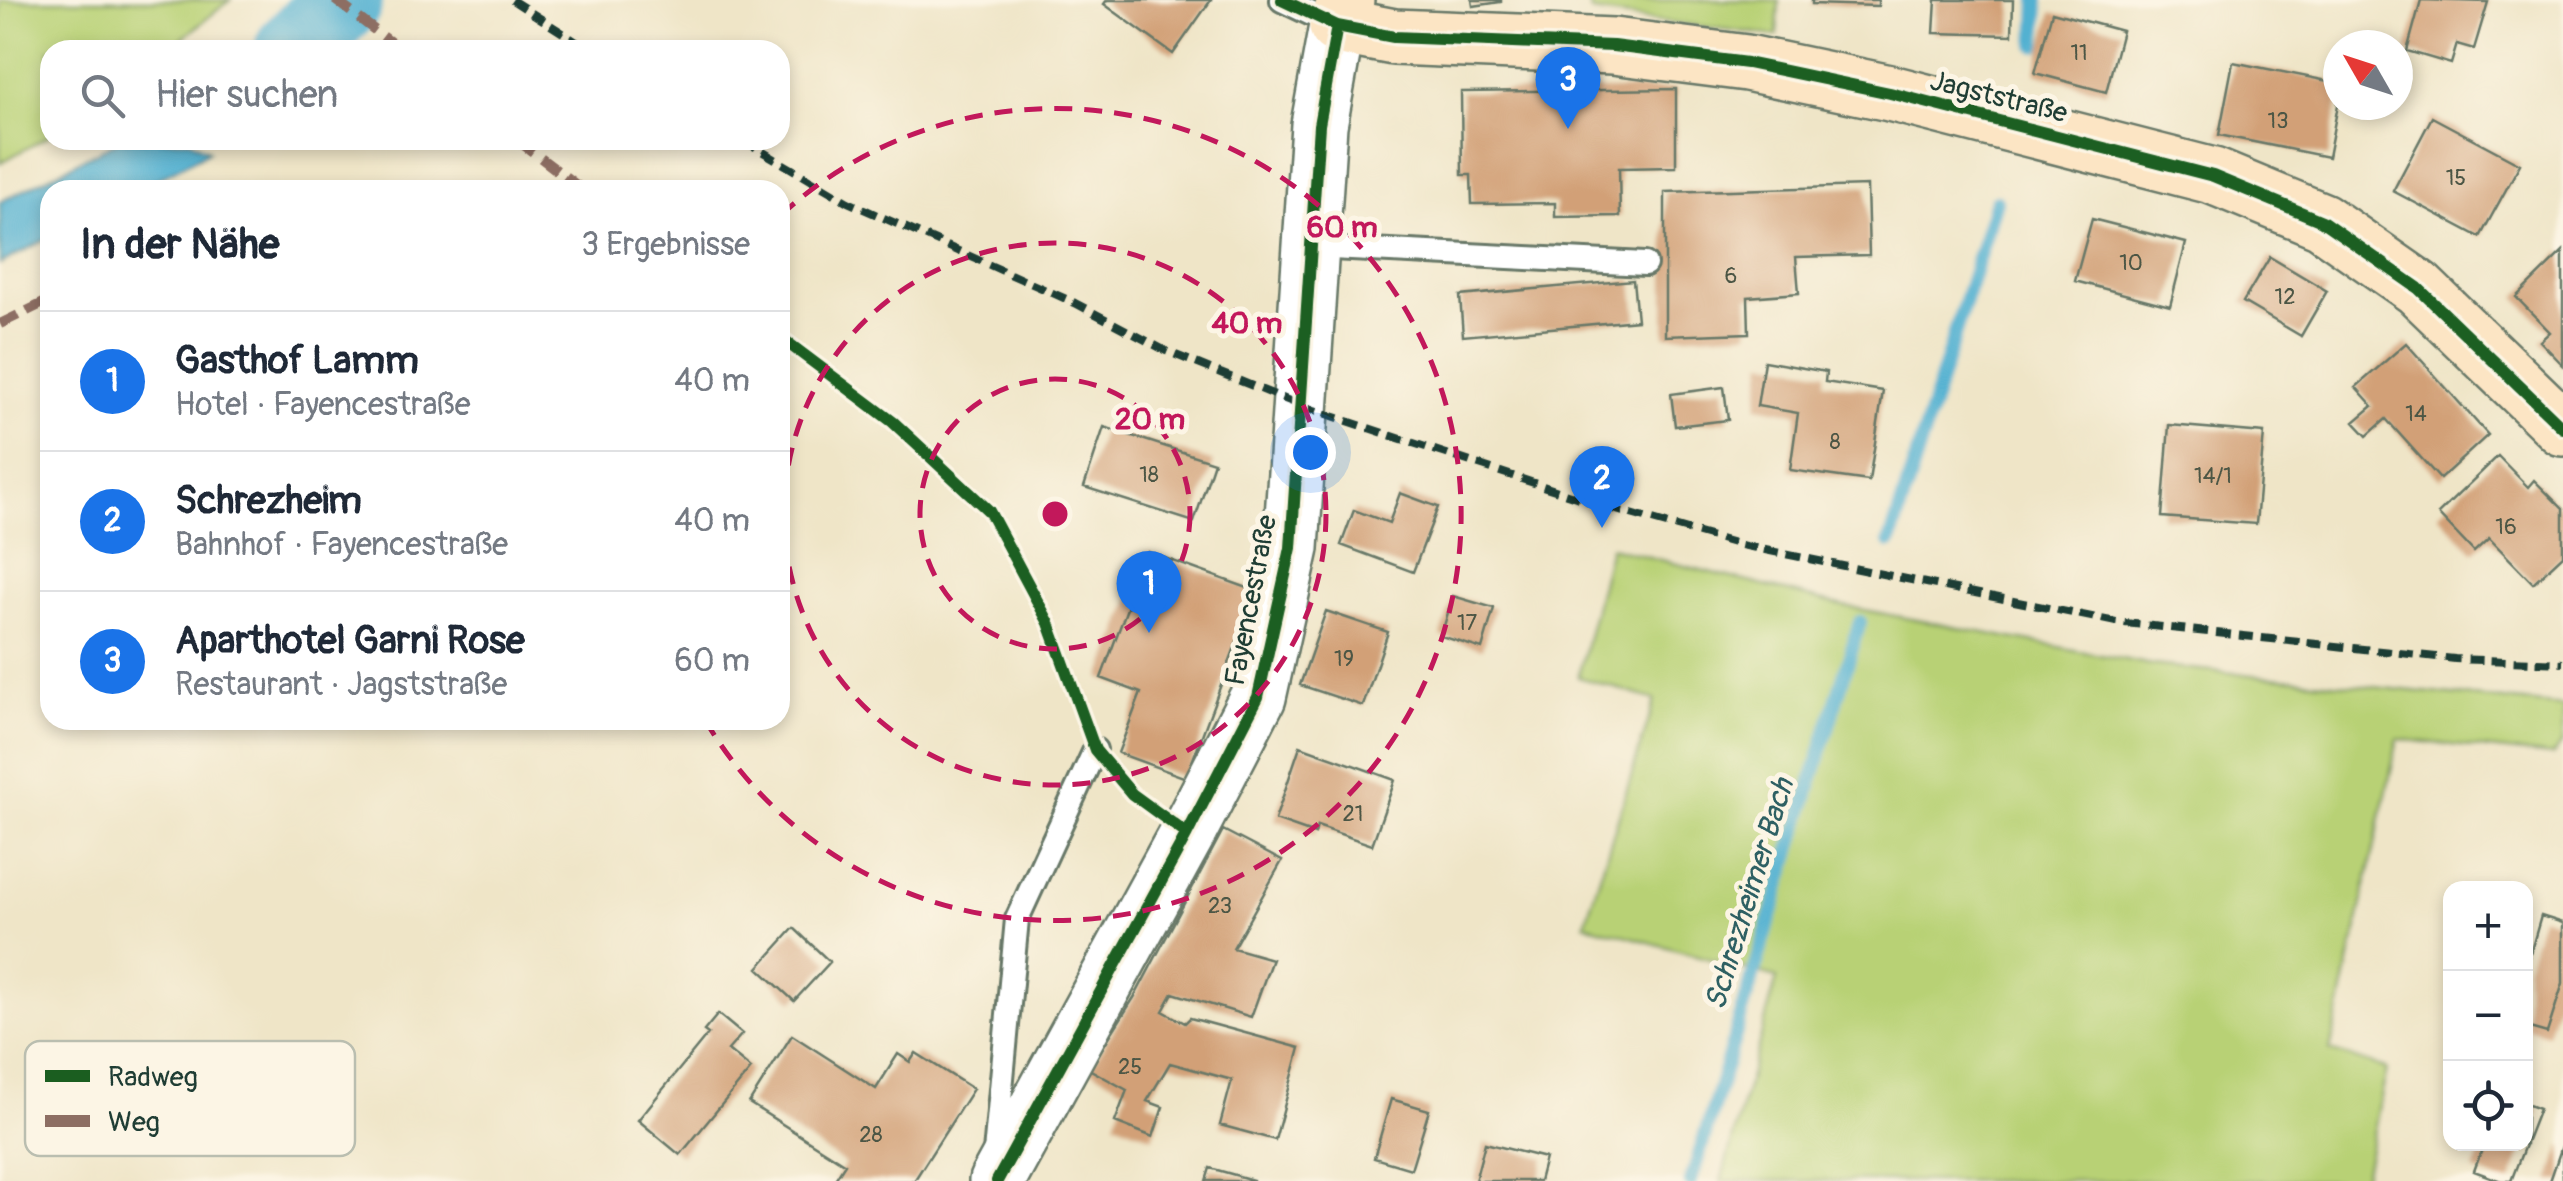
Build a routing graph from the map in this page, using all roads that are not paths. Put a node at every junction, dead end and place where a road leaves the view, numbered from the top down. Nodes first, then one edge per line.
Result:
1 (1282, 0) edge
2 (1341, 13) edge
3 (1312, 247) junction
4 (1645, 264) dead end
5 (2563, 428) edge
6 (1095, 750) dead end
7 (994, 1181) edge

1 - 2 lane
2 - 3 street, Fayencestraße
2 - 5 main road, Jagststraße
3 - 4 lane
3 - 7 street, Fayencestraße
6 - 7 lane

